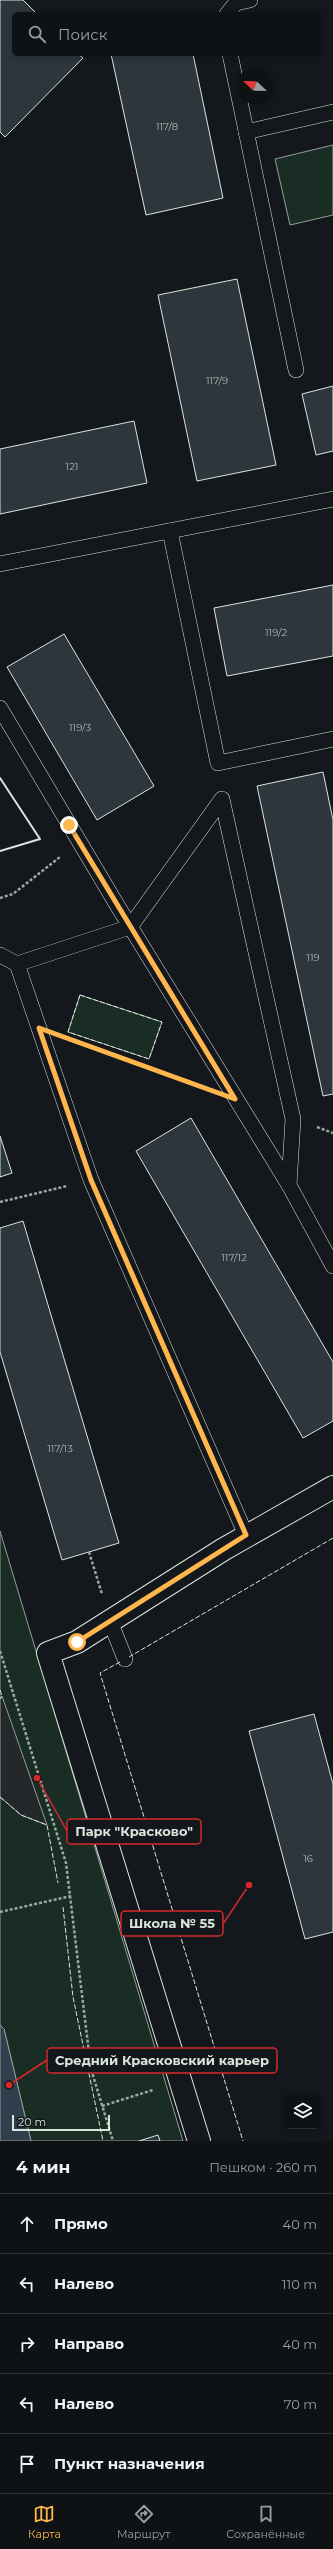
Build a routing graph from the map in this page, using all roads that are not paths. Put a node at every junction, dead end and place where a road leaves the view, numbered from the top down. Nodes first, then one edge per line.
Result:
1 (250, 0) edge
2 (229, 12) edge
3 (230, 56) edge
4 (333, 112) edge
5 (246, 132) junction
6 (296, 370) dead end
7 (333, 500) edge
8 (170, 531) junction
9 (0, 564) edge
10 (0, 708) edge
11 (333, 739) edge
12 (130, 927) junction
13 (0, 955) edge
14 (17, 964) junction
15 (289, 1185) junction
16 (333, 1266) edge
17 (333, 1486) edge
18 (246, 1535) junction
19 (110, 1622) junction
20 (125, 1659) dead end
21 (199, 2141) edge

1 - 2 lane
3 - 5 lane
4 - 5 lane
5 - 6 lane
7 - 8 lane
8 - 9 lane
8 - 11 lane
10 - 12 lane
12 - 14 lane
12 - 15 lane
12 - 15 lane
13 - 14 lane
14 - 18 lane
15 - 16 lane
17 - 18 street
18 - 19 street
19 - 20 lane
19 - 21 street

